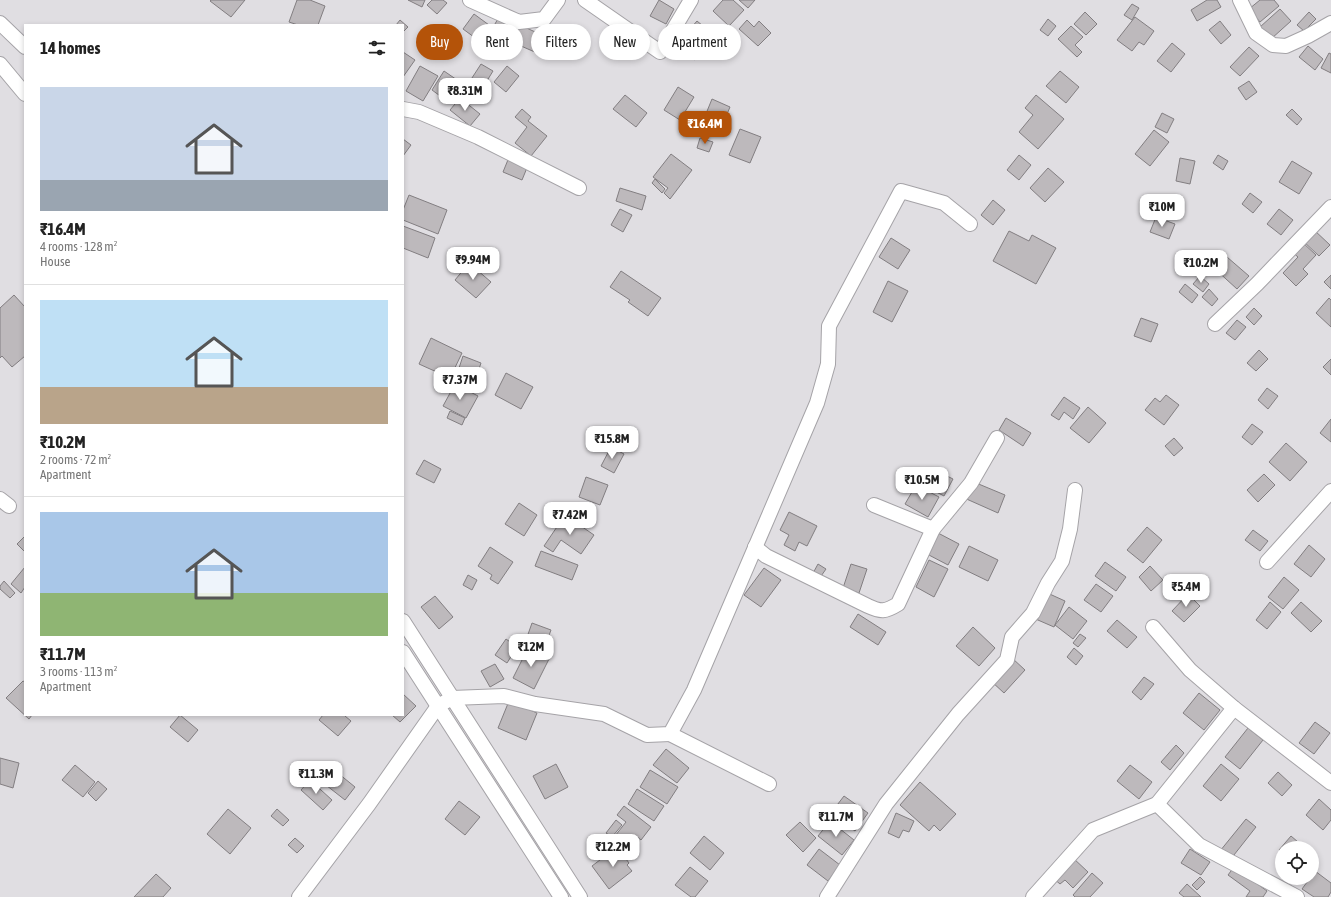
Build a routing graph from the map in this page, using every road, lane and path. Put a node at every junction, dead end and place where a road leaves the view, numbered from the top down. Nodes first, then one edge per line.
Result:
1 (470, 0) edge
2 (558, 0) edge
3 (585, 0) edge
4 (691, 0) edge
5 (1240, 0) edge
6 (0, 23) edge
7 (1331, 23) edge
8 (24, 46) edge
9 (0, 64) edge
10 (24, 93) edge
11 (404, 109) edge
12 (579, 188) dead end
13 (1331, 207) edge
14 (970, 224) dead end
15 (1215, 324) dead end
16 (997, 438) dead end
17 (1076, 490) dead end
18 (1331, 491) edge
19 (874, 505) dead end
20 (933, 529) junction
21 (755, 547) junction
22 (1267, 562) dead end
23 (404, 623) edge
24 (1153, 627) dead end
25 (404, 654) edge
26 (452, 698) junction
27 (438, 706) junction
28 (1234, 708) junction
29 (670, 734) junction
30 (1331, 783) edge
31 (768, 784) dead end
32 (1157, 804) junction
33 (300, 897) edge
34 (561, 897) edge
35 (580, 897) edge
36 (827, 897) edge
37 (1033, 897) edge
38 (1297, 897) edge

1 - 2 street
3 - 4 street
5 - 7 street
6 - 8 street
9 - 10 street
11 - 12 street
13 - 15 street
14 - 21 street
16 - 20 street
17 - 36 street
18 - 22 street
19 - 20 street
20 - 21 street
21 - 29 street
23 - 26 street
24 - 28 street
25 - 27 street
26 - 27 street
26 - 29 street
26 - 35 street
27 - 33 street
27 - 34 street
28 - 30 street
28 - 32 street
29 - 31 street
32 - 37 street
32 - 38 street

